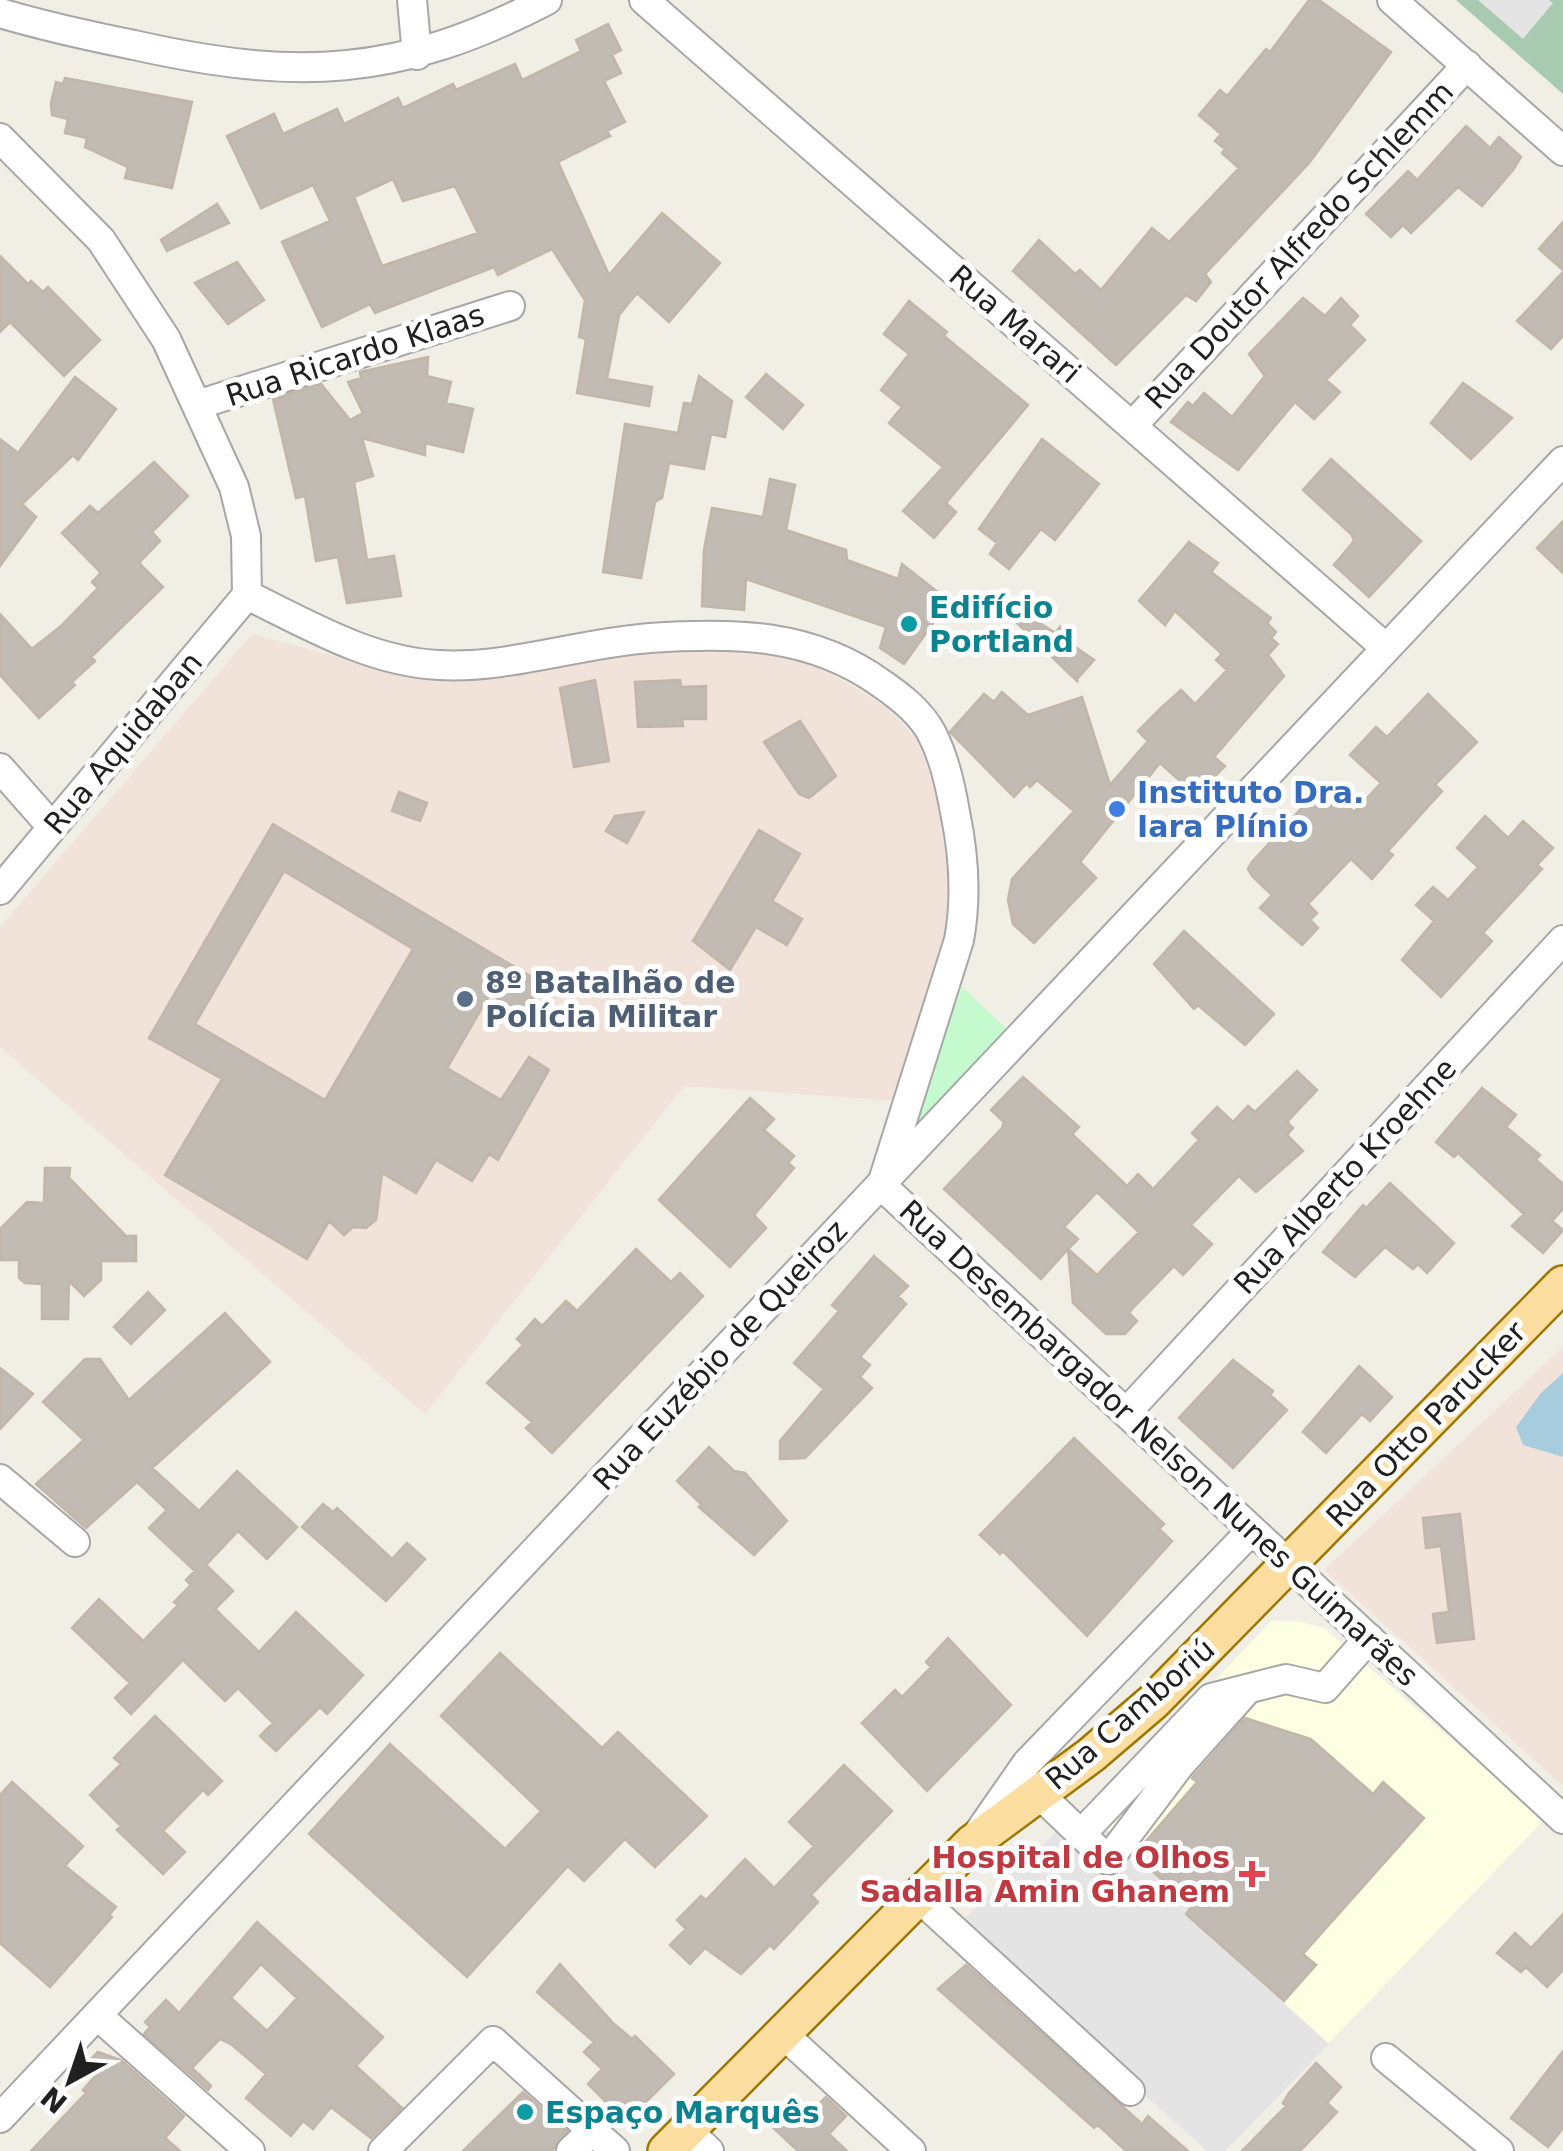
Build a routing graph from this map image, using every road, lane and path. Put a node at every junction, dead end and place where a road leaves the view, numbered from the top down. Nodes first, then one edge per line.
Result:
1 (412, 0) edge
2 (548, 0) edge
3 (644, 0) edge
4 (1392, 0) edge
5 (0, 12) edge
6 (37, 24) junction
7 (0, 29) edge
8 (417, 55) junction
9 (1467, 65) junction
10 (1, 138) edge
11 (1563, 151) edge
12 (510, 306) dead end
13 (200, 404) junction
14 (1132, 426) junction
15 (1563, 461) edge
16 (247, 596) junction
17 (1386, 648) junction
18 (0, 768) edge
19 (52, 827) junction
20 (0, 890) edge
21 (1563, 940) edge
22 (882, 1185) junction
23 (1563, 1284) edge
24 (1126, 1413) junction
25 (0, 1479) edge
26 (1252, 1530) junction
27 (75, 1542) dead end
28 (1289, 1564) junction
29 (1368, 1638) junction
30 (1249, 1688) junction
31 (1039, 1794) junction
32 (1563, 1819) edge
33 (1081, 1834) junction
34 (972, 1843) junction
35 (917, 1896) junction
36 (97, 2014) junction
37 (782, 2032) junction
38 (1386, 2058) dead end
39 (1130, 2092) dead end
40 (0, 2118) edge
41 (593, 2130) junction
42 (687, 2144) edge
43 (250, 2151) edge
44 (383, 2151) edge
45 (572, 2151) edge
46 (615, 2151) edge
47 (912, 2151) edge
48 (1499, 2151) edge

1 - 8 street
2 - 8 street
3 - 14 street, Rua Marari
4 - 9 street
5 - 6 street
6 - 7 street
6 - 8 street
9 - 11 street
9 - 14 street, Rua Doutor Alfredo Schlemm
10 - 13 street
12 - 13 street, Rua Ricardo Klaas
13 - 16 street
14 - 17 street, Rua Marari
15 - 17 street, Rua Euzébio de Queiroz
16 - 19 street, Rua Aquidaban
16 - 22 street, Rua Desembargador Nelson Nunes Guimarães
17 - 22 street, Rua Euzébio de Queiroz
18 - 19 street
19 - 20 street, Rua Aquidaban
21 - 24 street, Rua Alberto Kroehne
22 - 24 street, Rua Desembargador Nelson Nunes Guimarães
22 - 36 street, Rua Euzébio de Queiroz
23 - 28 main road, Rua Otto Parucker
24 - 26 street, Rua Desembargador Nelson Nunes Guimarães
25 - 27 street
26 - 28 street, Rua Desembargador Nelson Nunes Guimarães
26 - 34 street
28 - 29 street, Rua Desembargador Nelson Nunes Guimarães
28 - 31 main road, Rua Camboriú
29 - 30 street
29 - 32 street, Rua Desembargador Nelson Nunes Guimarães
30 - 33 street
30 - 33 street
31 - 33 street
31 - 34 main road, Rua Camboriú
34 - 35 main road, Rua Camboriú
35 - 37 main road, Rua Camboriú
35 - 39 street
36 - 40 street, Rua Euzébio de Queiroz
36 - 43 street
37 - 42 main road, Rua Camboriú
37 - 47 street
38 - 48 street
41 - 44 street
41 - 45 street
41 - 46 street

